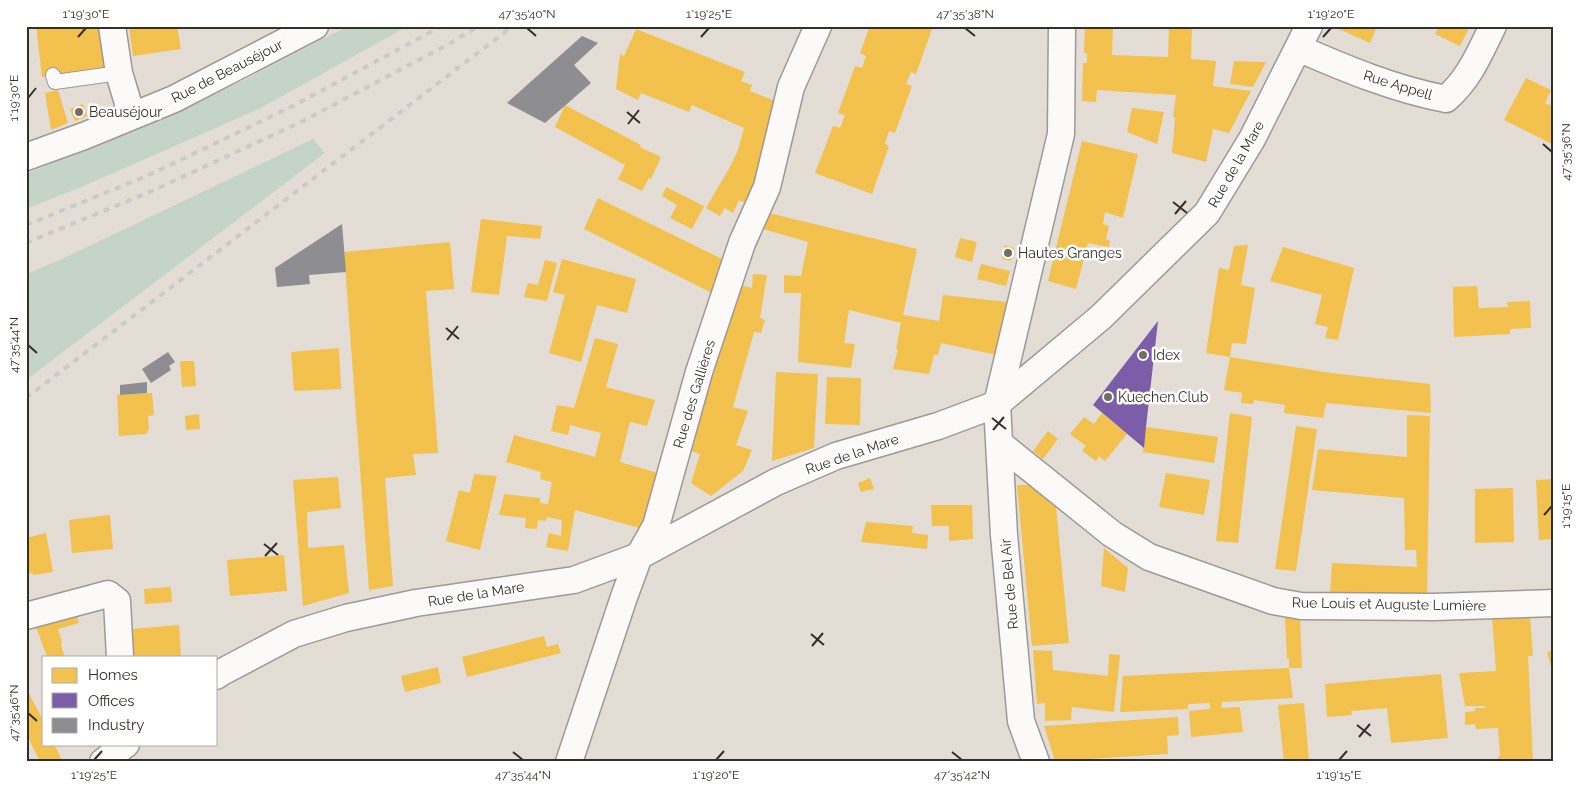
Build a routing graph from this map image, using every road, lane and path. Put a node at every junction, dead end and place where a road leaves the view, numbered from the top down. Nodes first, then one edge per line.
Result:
1 (112, 26) edge
2 (315, 26) edge
3 (818, 26) edge
4 (1062, 26) edge
5 (1493, 26) edge
6 (1303, 37) edge
7 (119, 73) junction
8 (53, 75) dead end
9 (130, 117) junction
10 (27, 156) edge
11 (997, 404) junction
12 (1000, 444) junction
13 (639, 556) junction
14 (1554, 603) edge
15 (26, 616) edge
16 (120, 656) edge
17 (218, 675) edge
18 (123, 746) edge
19 (103, 762) edge
20 (569, 762) edge
21 (1036, 762) edge

1 - 7 street
2 - 9 street, Rue de Beauséjour
3 - 13 street, Rue des Gallières
4 - 11 street, Rue de Bel Air
5 - 6 street, Rue Appell
6 - 11 street, Rue de la Mare
7 - 8 lane
7 - 9 street
9 - 10 street, Rue de Beauséjour
11 - 12 street, Rue de Bel Air
11 - 13 street, Rue de la Mare
12 - 14 street, Rue Louis et Auguste Lumière
12 - 21 street, Rue de Bel Air
13 - 17 street, Rue de la Mare
13 - 20 street, Rue des Gallières
15 - 16 street
18 - 19 street

